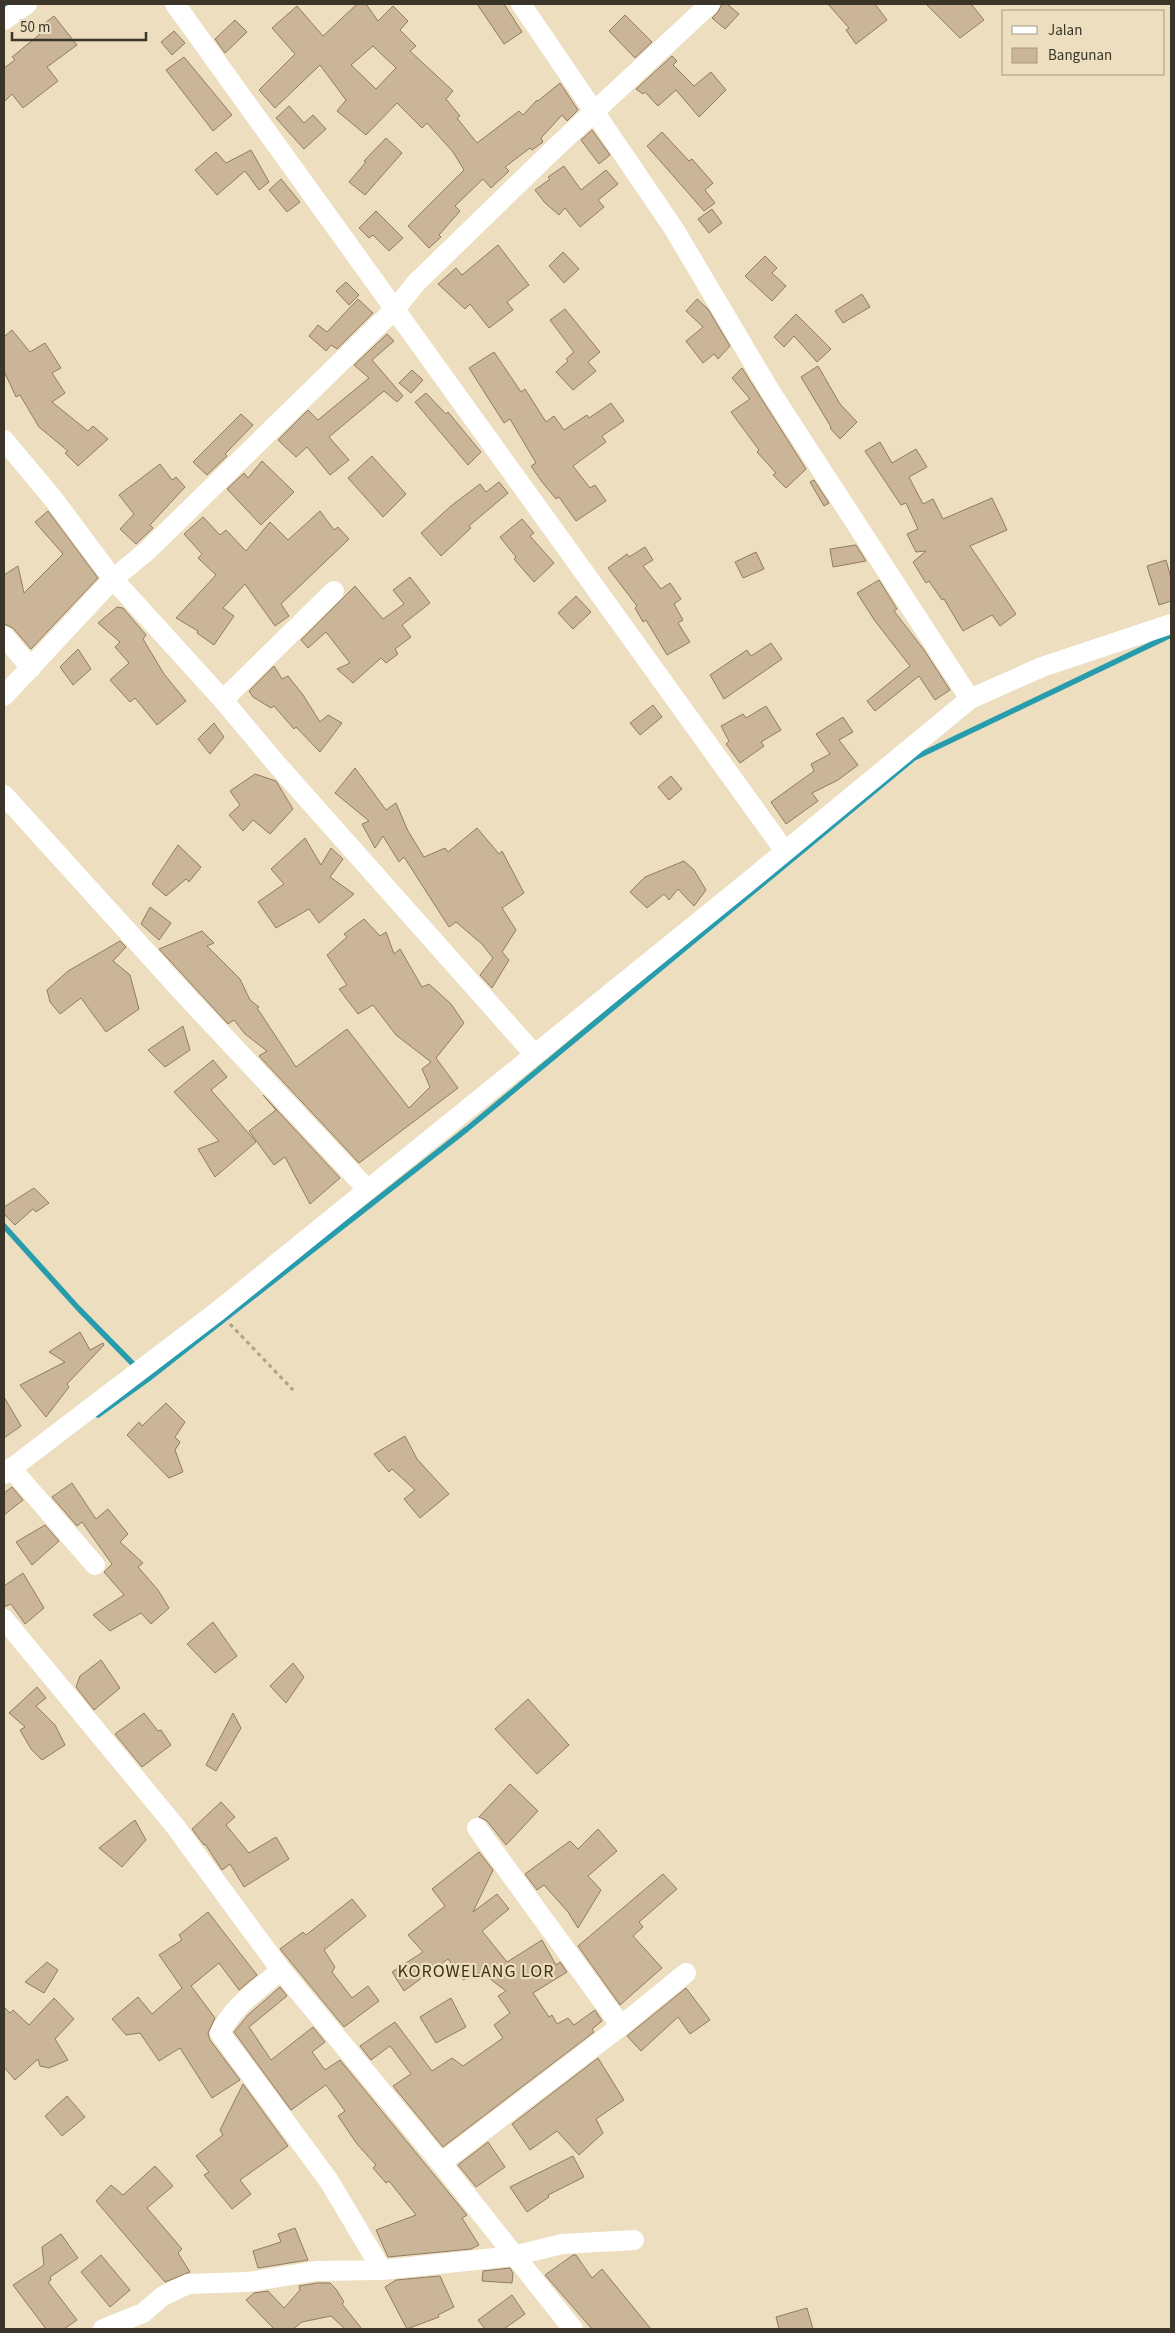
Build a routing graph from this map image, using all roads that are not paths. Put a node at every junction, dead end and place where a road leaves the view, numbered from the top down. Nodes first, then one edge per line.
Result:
1 (28, 4) edge
2 (175, 4) edge
3 (521, 4) edge
4 (710, 4) edge
5 (4, 20) edge
6 (595, 113) junction
7 (396, 308) junction
8 (4, 440) edge
9 (113, 579) junction
10 (334, 591) dead end
11 (1171, 624) edge
12 (4, 636) edge
13 (31, 668) junction
14 (4, 696) edge
15 (970, 699) junction
16 (223, 700) junction
17 (4, 795) edge
18 (784, 850) junction
19 (535, 1055) junction
20 (368, 1190) junction
21 (12, 1473) edge
22 (95, 1565) dead end
23 (4, 1619) edge
24 (477, 1828) dead end
25 (282, 1970) junction
26 (686, 1973) dead end
27 (621, 2026) junction
28 (441, 2163) junction
29 (634, 2240) dead end
30 (513, 2256) junction
31 (382, 2270) junction
32 (104, 2329) edge
33 (573, 2329) edge

1 - 5 street
2 - 7 street
3 - 6 street
4 - 6 street
6 - 7 street
6 - 15 street
7 - 9 street
7 - 18 street
8 - 9 street
9 - 13 street
9 - 16 street
10 - 16 street
11 - 15 street
12 - 13 street
13 - 14 street
15 - 18 street
16 - 19 street
17 - 20 street
18 - 19 street
19 - 20 street
20 - 21 street
21 - 22 street
23 - 25 street
24 - 27 street
25 - 28 street
25 - 31 street
26 - 27 street
27 - 28 street
28 - 30 street
29 - 30 street
30 - 31 street
30 - 33 street
31 - 32 street

